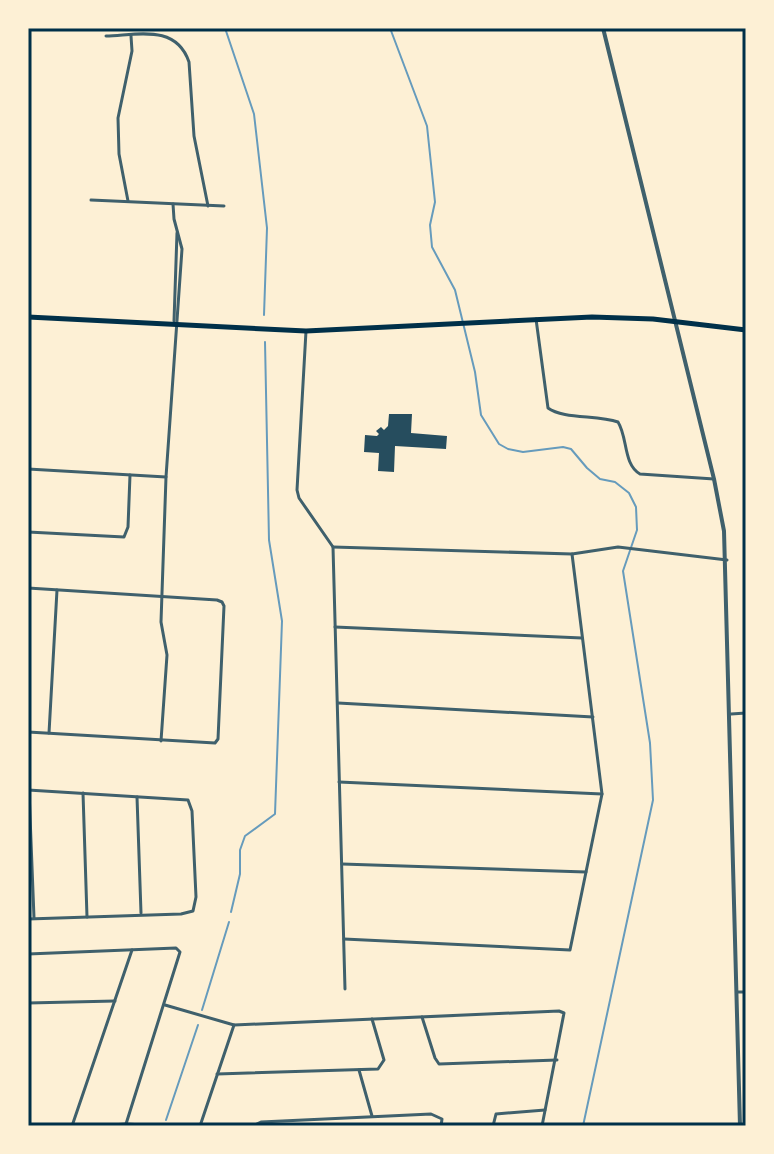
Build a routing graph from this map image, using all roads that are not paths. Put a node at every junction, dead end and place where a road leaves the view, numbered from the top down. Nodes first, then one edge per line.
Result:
1 (603, 28) edge
2 (131, 35) junction
3 (106, 36) dead end
4 (91, 200) dead end
5 (128, 201) junction
6 (173, 204) junction
7 (208, 206) junction
8 (224, 206) dead end
9 (28, 317) edge
10 (536, 319) junction
11 (675, 321) junction
12 (175, 325) junction
13 (746, 330) edge
14 (306, 331) junction
15 (28, 469) edge
16 (130, 475) junction
17 (166, 477) junction
18 (714, 479) junction
19 (28, 532) edge
20 (333, 547) junction
21 (572, 554) junction
22 (727, 560) junction
23 (28, 588) edge
24 (57, 590) junction
25 (162, 596) junction
26 (335, 627) junction
27 (582, 638) junction
28 (338, 703) junction
29 (746, 713) edge
30 (731, 714) junction
31 (593, 717) junction
32 (28, 732) edge
33 (49, 733) junction
34 (161, 741) junction
35 (339, 782) junction
36 (29, 790) edge
37 (83, 793) junction
38 (602, 794) junction
39 (137, 797) junction
40 (342, 864) junction
41 (586, 872) junction
42 (141, 915) junction
43 (87, 917) junction
44 (31, 918) edge
45 (344, 939) junction
46 (132, 950) junction
47 (28, 954) edge
48 (345, 989) dead end
49 (738, 992) junction
50 (746, 992) edge
51 (115, 1001) junction
52 (28, 1003) edge
53 (165, 1005) junction
54 (422, 1016) junction
55 (372, 1019) junction
56 (234, 1025) junction
57 (557, 1060) junction
58 (28, 1061) edge
59 (359, 1070) junction
60 (28, 1074) edge
61 (217, 1074) junction
62 (545, 1110) junction
63 (739, 1113) junction
64 (746, 1113) edge
65 (372, 1116) junction
66 (126, 1124) junction
67 (72, 1126) edge
68 (97, 1126) edge
69 (160, 1126) edge
70 (200, 1126) edge
71 (253, 1126) edge
72 (441, 1126) edge
73 (493, 1126) edge
74 (542, 1126) edge
75 (740, 1126) edge

1 - 11 street
2 - 3 street
2 - 5 street
2 - 7 street
4 - 5 street
5 - 6 street
6 - 7 street
6 - 12 street
7 - 8 street
9 - 12 main road
10 - 11 main road
10 - 14 main road
10 - 18 street
11 - 13 main road
11 - 18 street
12 - 14 main road
12 - 17 street
14 - 20 street
15 - 16 street
16 - 17 street
16 - 19 street
17 - 25 street
18 - 22 street
20 - 21 street
20 - 26 street
21 - 22 street
21 - 27 street
22 - 30 street
23 - 24 street
24 - 25 street
24 - 33 street
25 - 34 street
25 - 34 street
26 - 27 street
26 - 28 street
27 - 31 street
28 - 31 street
28 - 35 street
29 - 30 street
30 - 49 street
31 - 38 street
32 - 33 street
33 - 34 street
35 - 38 street
35 - 40 street
36 - 37 street
36 - 44 street
37 - 39 street
37 - 43 street
38 - 41 street
39 - 42 street
39 - 42 street
40 - 41 street
40 - 45 street
41 - 45 street
42 - 43 street
43 - 44 street
45 - 48 street
46 - 47 street
46 - 51 street
46 - 53 street
49 - 50 street
49 - 63 street
51 - 52 street
51 - 67 street
53 - 56 street
53 - 66 street
54 - 55 street
54 - 57 street
54 - 57 street
55 - 56 street
55 - 59 street
56 - 61 street
57 - 62 street
58 - 60 street
59 - 61 street
59 - 65 street
61 - 70 street
62 - 73 street
62 - 74 street
63 - 64 street
63 - 75 street
65 - 71 street
65 - 72 street
66 - 68 street
66 - 69 street

